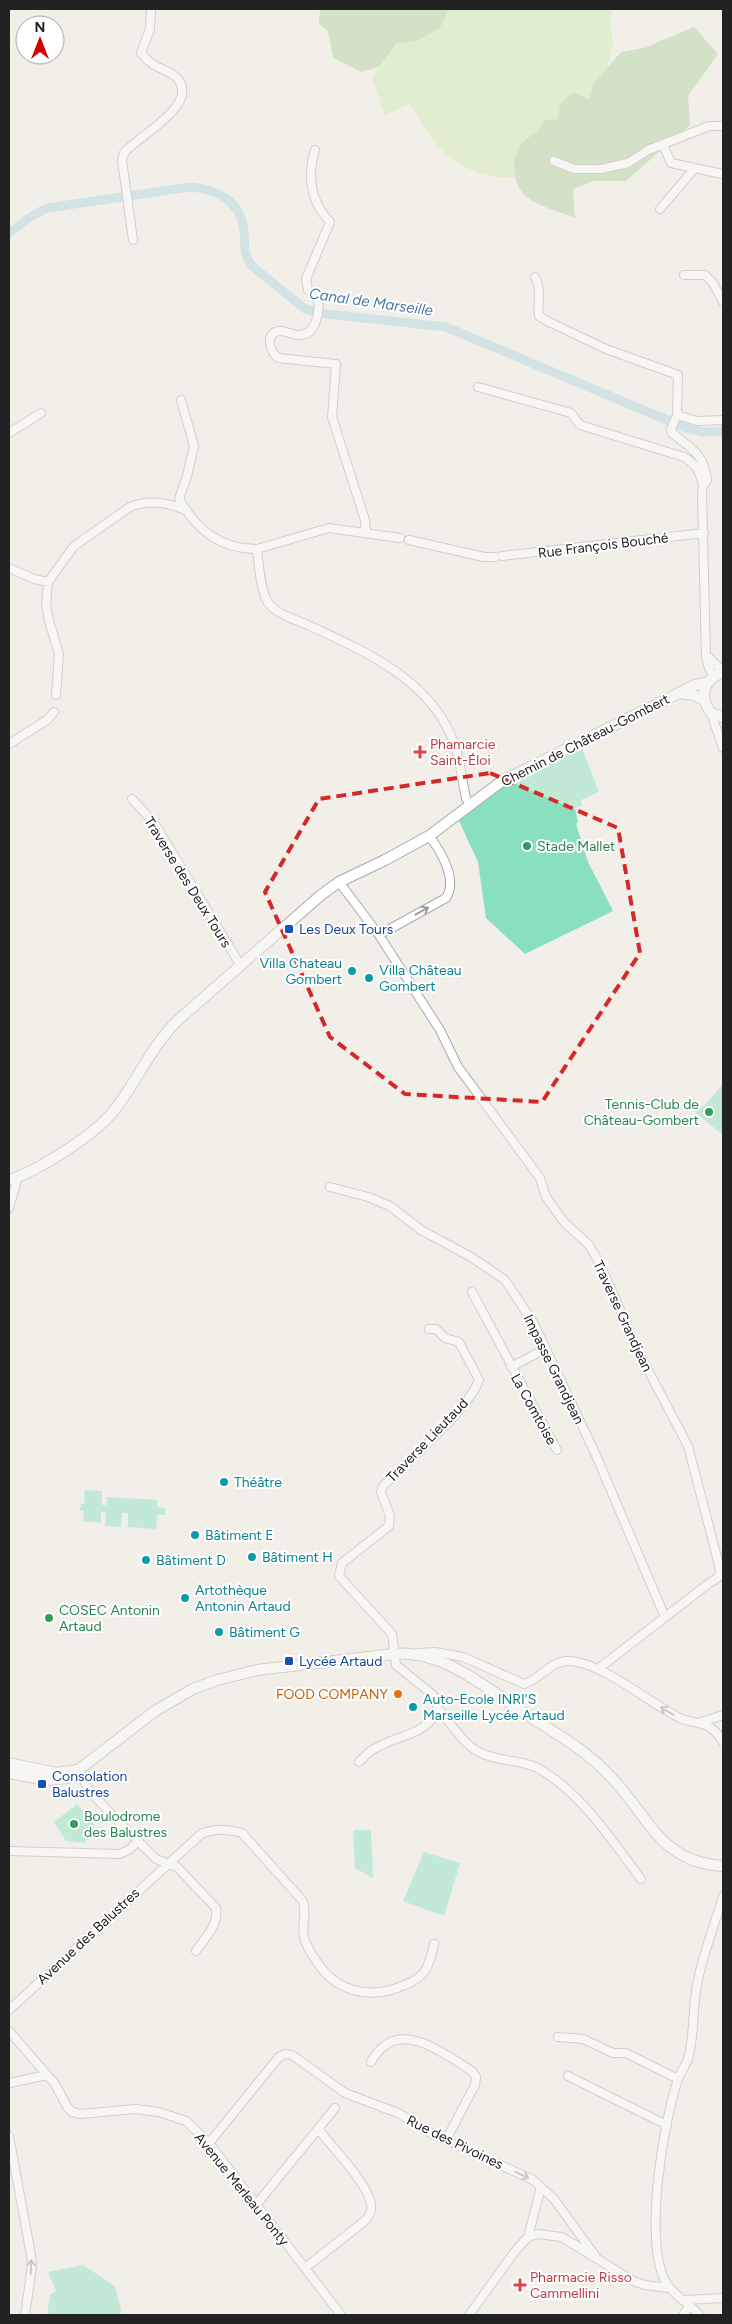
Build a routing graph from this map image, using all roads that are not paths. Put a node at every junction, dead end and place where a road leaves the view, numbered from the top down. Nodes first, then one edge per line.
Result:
1 (151, 9) edge
2 (723, 126) edge
3 (663, 145) junction
4 (315, 150) dead end
5 (554, 161) dead end
6 (695, 168) junction
7 (723, 174) edge
8 (660, 209) dead end
9 (133, 240) dead end
10 (684, 275) dead end
11 (535, 277) dead end
12 (723, 302) edge
13 (478, 387) dead end
14 (181, 400) dead end
15 (40, 413) dead end
16 (677, 415) junction
17 (723, 420) edge
18 (9, 433) edge
19 (703, 485) junction
20 (185, 510) junction
21 (366, 533) junction
22 (704, 533) junction
23 (400, 538) dead end
24 (409, 540) dead end
25 (256, 549) junction
26 (9, 568) edge
27 (48, 582) junction
28 (717, 675) edge
29 (678, 693) junction
30 (56, 695) dead end
31 (704, 700) junction
32 (54, 712) dead end
33 (711, 713) junction
34 (723, 717) edge
35 (9, 744) edge
36 (723, 748) edge
37 (132, 799) dead end
38 (470, 805) junction
39 (428, 836) junction
40 (339, 882) junction
41 (379, 935) junction
42 (241, 966) junction
43 (14, 1178) edge
44 (330, 1187) dead end
45 (9, 1208) edge
46 (472, 1292) dead end
47 (429, 1329) dead end
48 (545, 1349) junction
49 (511, 1368) junction
50 (557, 1450) dead end
51 (721, 1565) edge
52 (721, 1575) edge
53 (665, 1617) junction
54 (414, 1653) junction
55 (394, 1654) junction
56 (598, 1669) junction
57 (438, 1708) junction
58 (723, 1715) edge
59 (698, 1723) junction
60 (723, 1742) edge
61 (359, 1762) dead end
62 (9, 1764) edge
63 (78, 1770) junction
64 (9, 1773) edge
65 (138, 1841) junction
66 (9, 1851) edge
67 (685, 1858) junction
68 (723, 1860) edge
69 (168, 1863) junction
70 (723, 1866) edge
71 (641, 1879) dead end
72 (723, 1896) edge
73 (434, 1944) dead end
74 (196, 1951) dead end
75 (9, 2010) edge
76 (9, 2031) edge
77 (558, 2037) dead end
78 (371, 2062) dead end
79 (47, 2074) junction
80 (568, 2076) dead end
81 (678, 2079) junction
82 (9, 2083) edge
83 (335, 2108) dead end
84 (667, 2125) junction
85 (318, 2130) junction
86 (9, 2136) edge
87 (446, 2140) junction
88 (209, 2143) junction
89 (541, 2187) junction
90 (256, 2205) junction
91 (528, 2237) junction
92 (596, 2257) junction
93 (305, 2268) junction
94 (669, 2288) junction
95 (723, 2298) edge
96 (688, 2303) junction
97 (25, 2315) edge
98 (341, 2315) edge
99 (469, 2315) edge
100 (683, 2315) edge
101 (700, 2315) edge

1 - 9 street
2 - 3 street
3 - 5 street
3 - 6 street
4 - 21 street
6 - 7 street
6 - 8 street
10 - 12 street
11 - 16 street
13 - 19 street
14 - 20 street
15 - 18 street
16 - 17 street
16 - 19 street
19 - 22 street
20 - 25 street
20 - 27 street
21 - 23 street
21 - 25 street
22 - 24 street, Rue François Bouché
22 - 28 street
25 - 38 street
26 - 27 street
27 - 30 street
28 - 29 street, Chemin de Château-Gombert
28 - 31 street
29 - 31 street, Chemin de Château-Gombert
29 - 38 street, Chemin de Château-Gombert
31 - 33 street
32 - 35 street
33 - 34 street
33 - 36 street
37 - 42 street, Traverse des Deux Tours
38 - 39 street, Chemin de Château-Gombert
39 - 40 street, Chemin de Château-Gombert
41 -> 39 street
40 - 41 street, Traverse Grandjean
40 - 42 street, Chemin de Château-Gombert
41 - 51 street, Traverse Grandjean
42 - 43 street, Chemin de Château-Gombert
43 - 45 street
44 - 48 street, Impasse Grandjean
46 - 49 street, La Comtoise
47 - 55 street, Traverse Lieutaud
48 - 49 street, La Comtoise
48 - 53 street, Impasse Grandjean
49 - 50 street, La Comtoise
51 - 52 street, Traverse Grandjean
52 - 53 street, Traverse Grandjean
53 - 56 street, Traverse Grandjean
54 - 55 street
54 - 56 street
54 - 67 street
55 - 57 street
55 - 63 street
59 -> 56 street
57 - 61 street
57 - 71 street
58 - 59 street
59 - 60 street
62 - 63 street
63 - 64 street
63 - 65 street
65 - 66 street
65 - 69 street
67 - 68 street
67 - 70 street
69 - 73 street, Avenue des Balustres
69 - 74 street
69 - 75 street, Avenue des Balustres
72 - 81 street
76 - 79 street, Avenue Merleau Ponty
77 - 81 street
78 - 87 street
79 - 82 street
79 - 88 street, Avenue Merleau Ponty
80 - 84 street
81 - 84 street
83 - 85 street
84 - 94 street
85 - 90 street
85 - 93 street
97 -> 86 street
87 - 88 street, Rue des Pivoines
87 -> 89 street, Rue des Pivoines
88 - 90 street, Avenue Merleau Ponty
89 - 91 street
89 - 92 street, Rue des Pivoines
90 - 93 street, Avenue Merleau Ponty
91 - 92 street
91 - 99 street
92 - 94 street
93 - 98 street, Avenue Merleau Ponty
94 - 96 street
95 - 96 street
96 - 100 street
96 - 101 street

